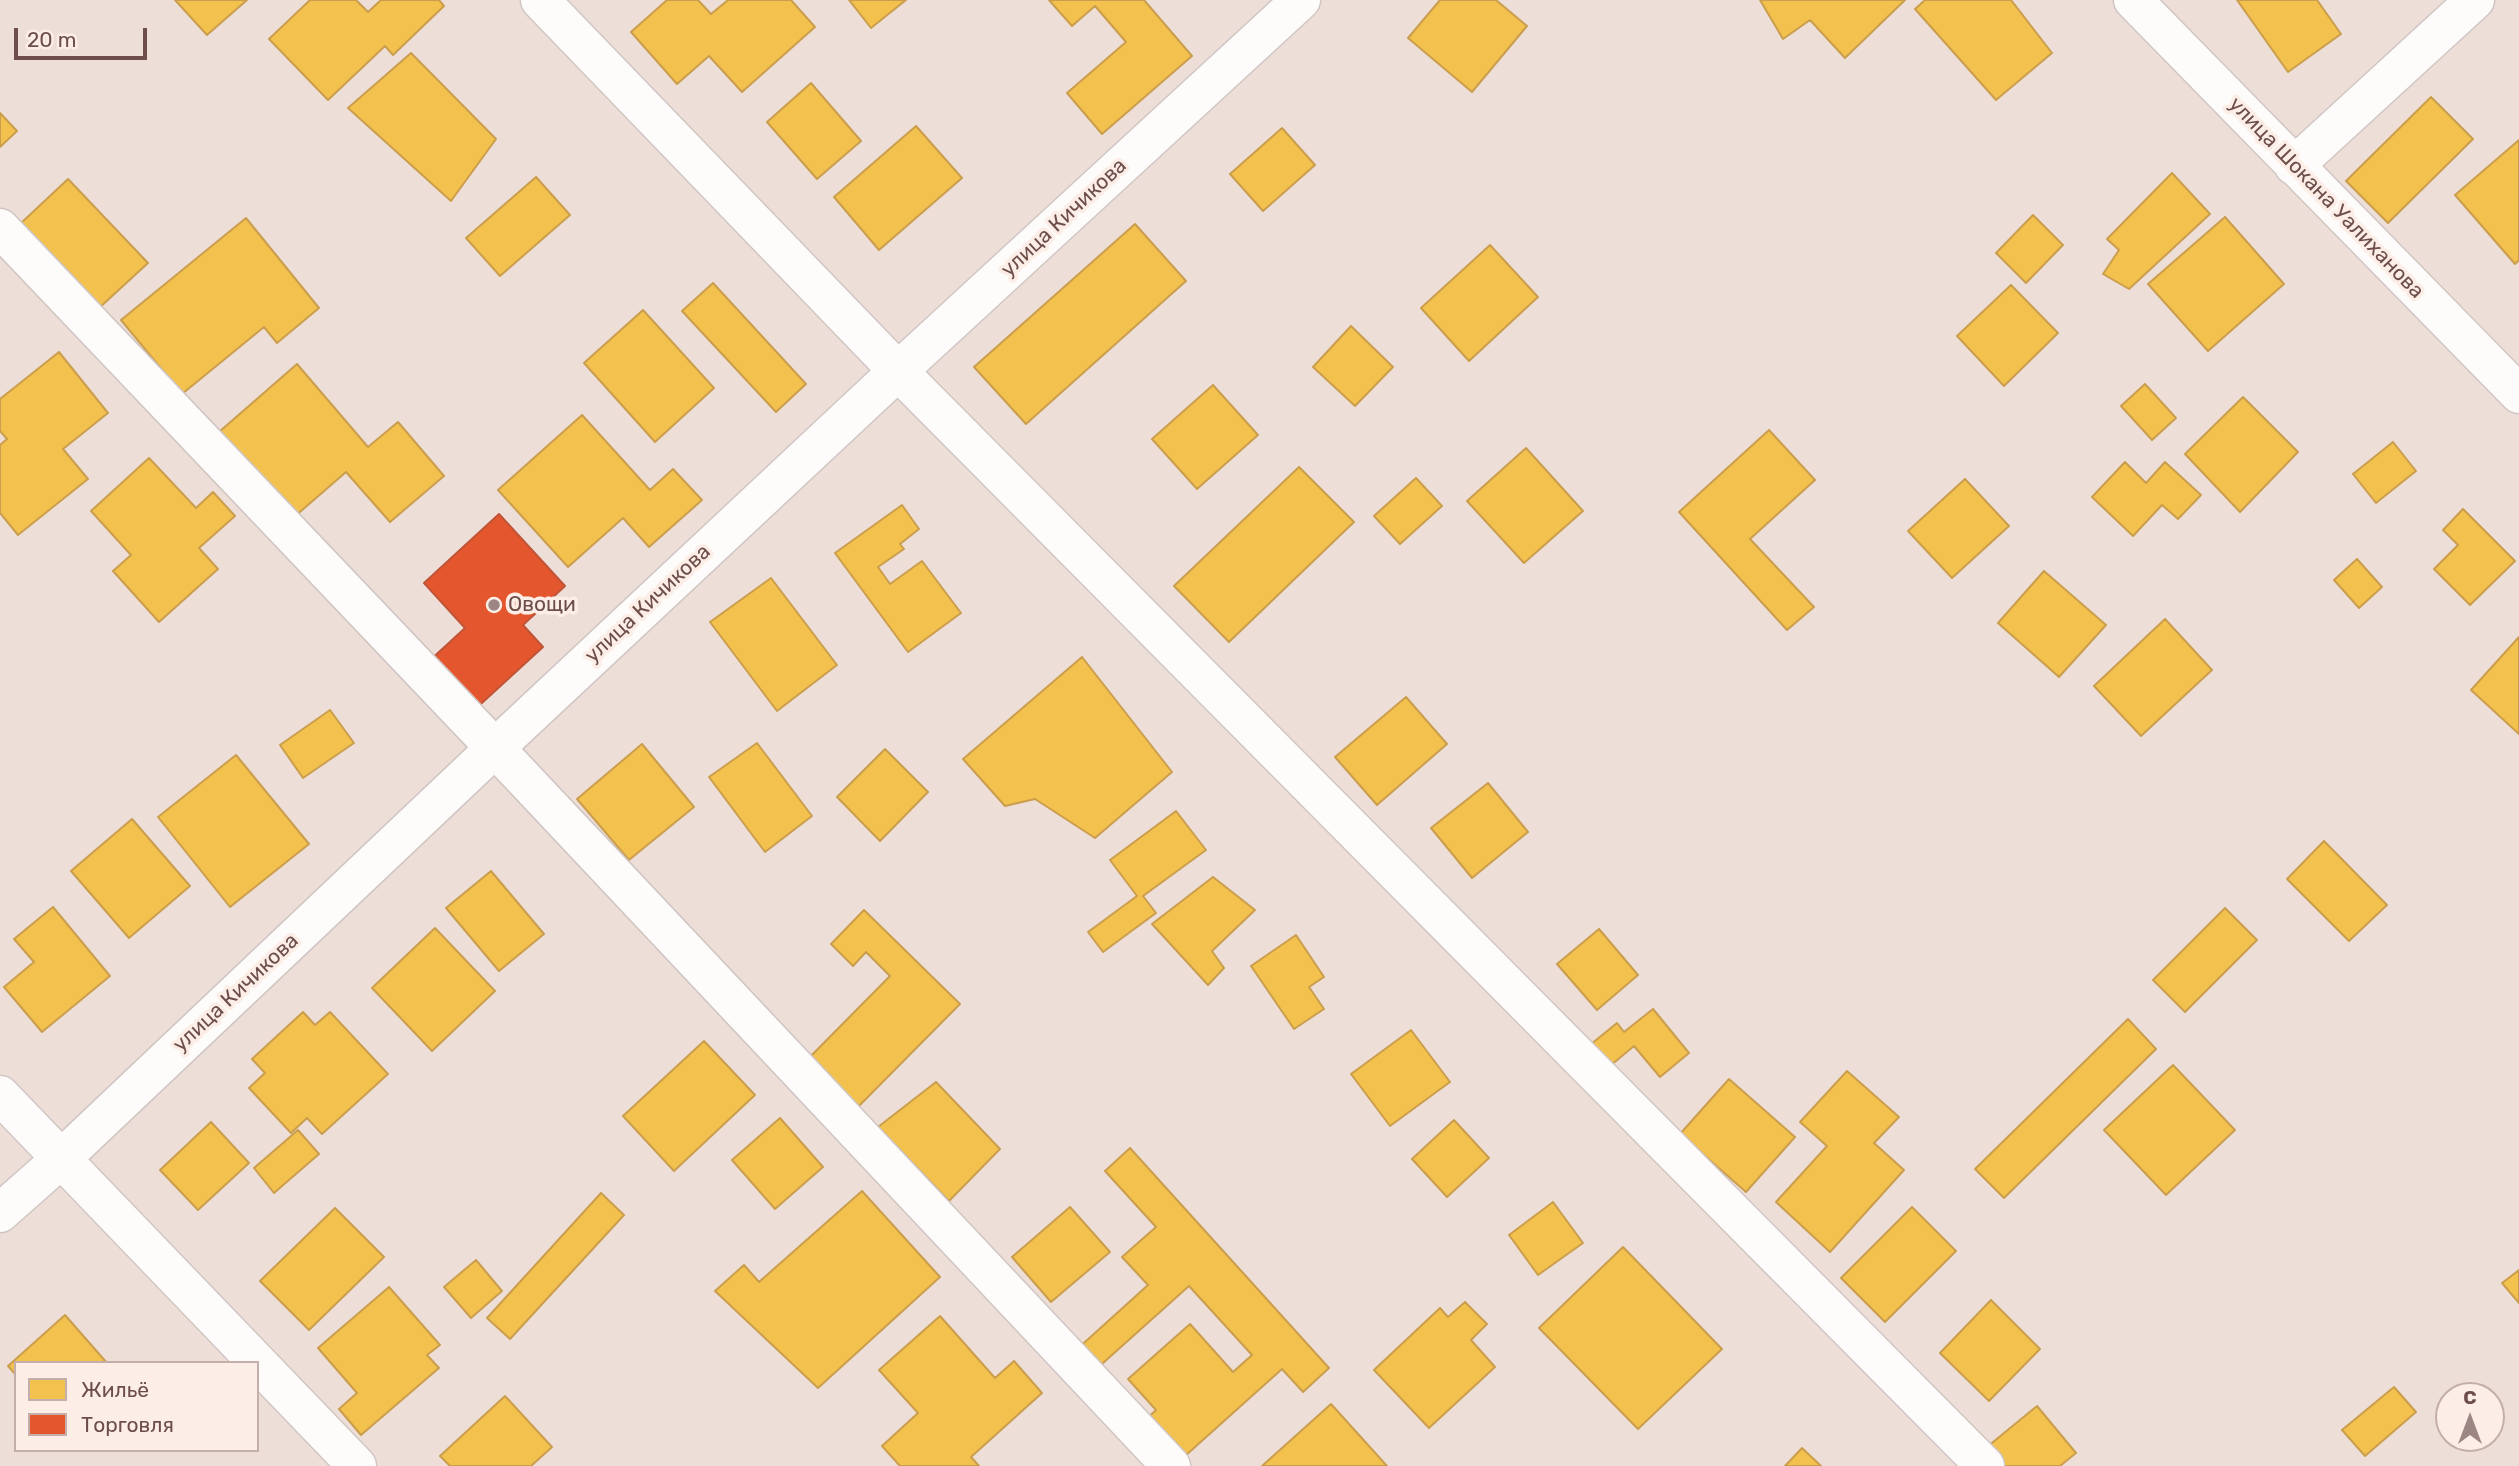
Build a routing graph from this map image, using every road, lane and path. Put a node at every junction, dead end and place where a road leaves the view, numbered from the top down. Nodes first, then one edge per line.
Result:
1 (540, 0) edge
2 (1301, 0) edge
3 (2133, 0) edge
4 (2475, 0) edge
5 (2294, 166) junction
6 (0, 229) edge
7 (898, 371) junction
8 (2519, 394) edge
9 (495, 748) junction
10 (0, 1095) edge
11 (61, 1159) junction
12 (0, 1213) edge
13 (256, 1361) edge
14 (259, 1364) edge
15 (357, 1466) edge
16 (1171, 1466) edge
17 (1985, 1466) edge

1 - 7 street
2 - 7 street, улица Кичикова
3 - 5 street, улица Шокана Уалиханова
4 - 5 street
5 - 8 street, улица Шокана Уалиханова
6 - 9 street
7 - 9 street, улица Кичикова
7 - 17 street
9 - 11 street, улица Кичикова
9 - 16 street
10 - 11 street
11 - 12 street, улица Кичикова
11 - 13 street
14 - 15 street

